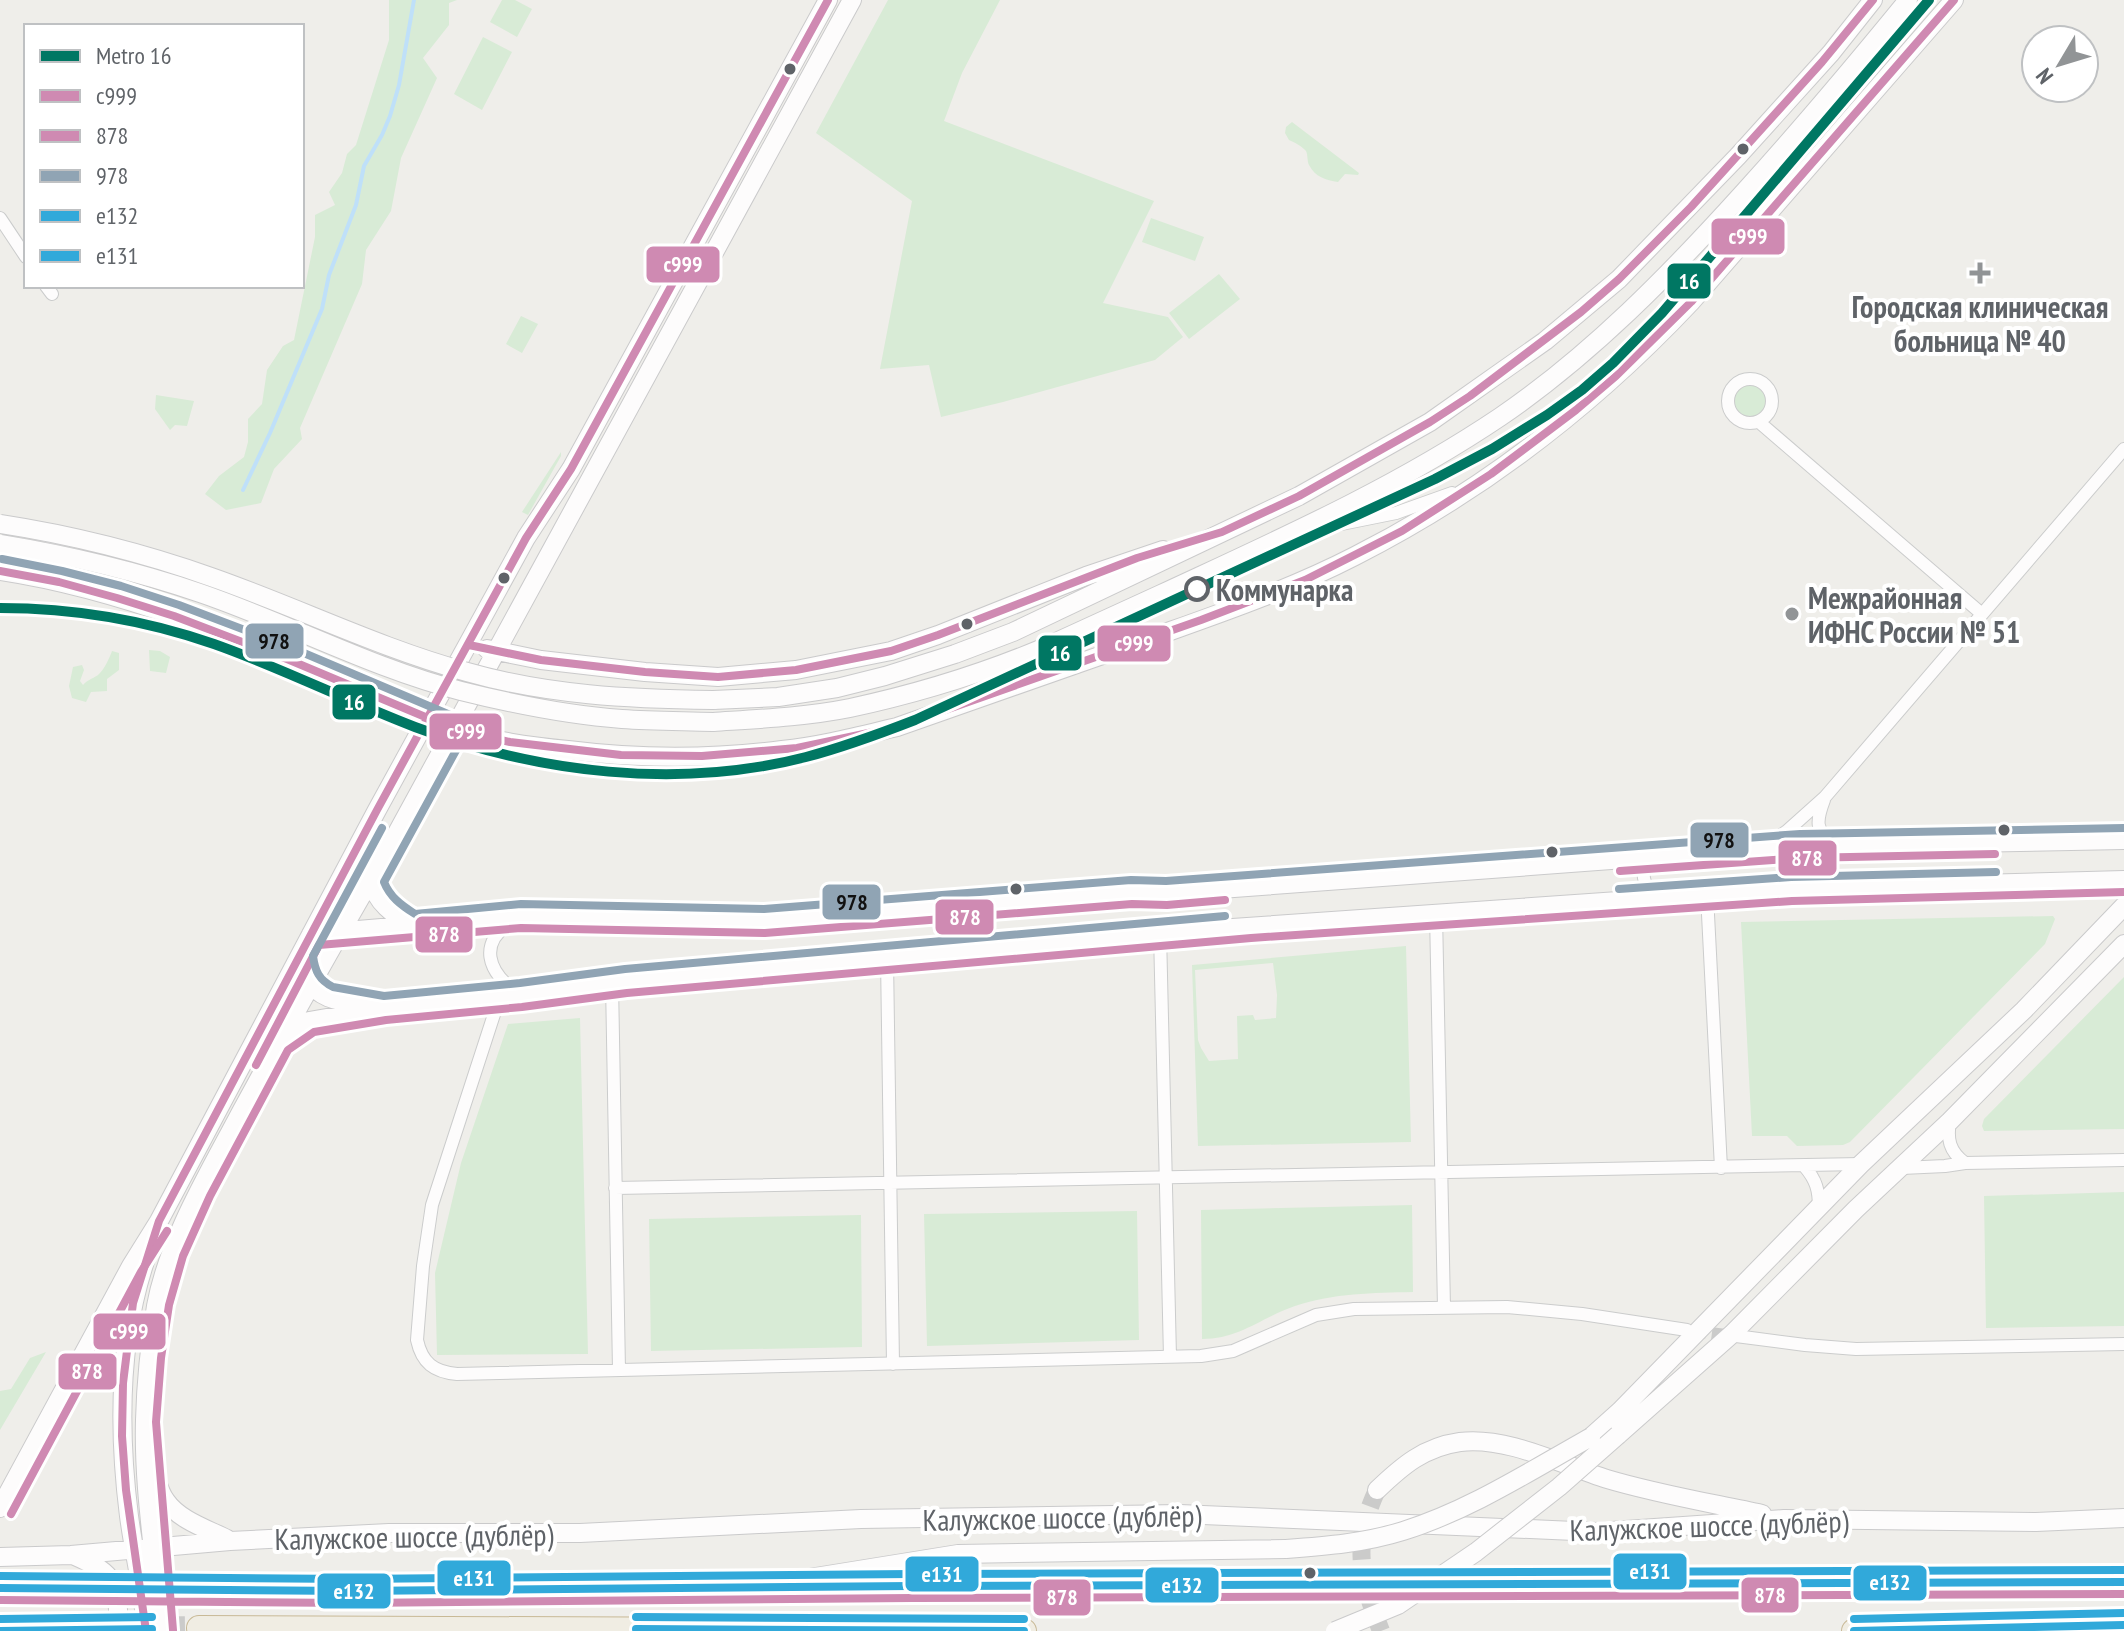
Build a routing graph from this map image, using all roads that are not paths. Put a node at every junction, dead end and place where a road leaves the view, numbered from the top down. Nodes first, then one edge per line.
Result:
1 (828, 0) edge
2 (852, 0) edge
3 (1873, 0) edge
4 (1908, 0) edge
5 (1954, 0) edge
6 (0, 218) edge
7 (24, 254) edge
8 (1759, 422) dead end
9 (2124, 449) edge
10 (1481, 481) junction
11 (0, 524) edge
12 (1222, 532) junction
13 (1292, 534) junction
14 (0, 544) edge
15 (0, 571) edge
16 (1982, 614) junction
17 (469, 645) junction
18 (496, 651) junction
19 (428, 719) junction
20 (454, 729) junction
21 (1825, 797) junction
22 (2124, 840) edge
23 (1833, 845) junction
24 (1760, 849) junction
25 (1654, 857) junction
26 (371, 880) junction
27 (2124, 880) edge
28 (1707, 895) junction
29 (1658, 898) junction
30 (2124, 906) edge
31 (1436, 914) junction
32 (521, 916) junction
33 (412, 926) junction
34 (341, 932) junction
35 (1160, 933) junction
36 (311, 934) junction
37 (2124, 944) edge
38 (301, 953) junction
39 (887, 959) junction
40 (612, 983) junction
41 (310, 985) junction
42 (521, 995) junction
43 (500, 996) junction
44 (384, 1008) junction
45 (279, 1042) junction
46 (1950, 1121) junction
47 (2124, 1160) edge
48 (1965, 1163) junction
49 (1861, 1164) junction
50 (1805, 1167) junction
51 (1721, 1168) junction
52 (1902, 1168) junction
53 (1442, 1173) junction
54 (1167, 1178) junction
55 (892, 1182) junction
56 (615, 1188) junction
57 (1819, 1208) junction
58 (159, 1221) junction
59 (1444, 1308) junction
60 (1687, 1330) tunnel mouth
61 (1736, 1336) tunnel mouth
62 (2124, 1344) edge
63 (1170, 1357) junction
64 (893, 1364) junction
65 (619, 1370) junction
66 (146, 1446) junction
67 (1377, 1490) tunnel mouth
68 (0, 1508) edge
69 (2124, 1518) edge
70 (1784, 1519) junction
71 (230, 1541) junction
72 (144, 1548) junction
73 (71, 1555) junction
74 (0, 1557) edge
75 (2124, 1582) edge
76 (53, 1587) tunnel mouth
77 (749, 1587) junction
78 (0, 1588) edge
79 (200, 1589) tunnel mouth
80 (2124, 1625) edge
81 (199, 1628) dead end
82 (53, 1630) edge
83 (762, 1630) edge
84 (0, 1631) edge
85 (119, 1631) edge
86 (146, 1631) edge
87 (161, 1631) edge
88 (1024, 1631) edge
89 (1335, 1631) edge
90 (1854, 1631) edge

1 - 17 main road
2 - 18 main road
3 - 12 main road
4 - 13 main road
5 - 10 main road
6 - 7 street
8 - 16 street
9 - 16 street
10 - 13 street
10 - 20 main road
11 - 12 main road, bridge
12 - 18 main road
13 - 14 main road, bridge
15 - 19 main road
16 - 21 street
17 - 18 main road
17 - 19 main road
18 - 20 main road
19 - 20 main road
19 - 36 main road
20 - 26 main road
21 - 23 street
21 - 24 street
22 - 23 main road
23 - 24 main road
24 - 25 main road
25 - 29 street
25 - 32 main road
26 - 33 main road
26 - 34 main road
27 - 28 main road
28 - 29 main road
28 - 51 street
29 - 31 main road
30 - 49 main road
31 - 35 main road
31 - 53 street
32 - 33 main road
32 - 42 street
33 - 34 main road
34 - 36 main road
34 - 41 main road
35 - 39 main road
35 - 54 street
36 - 38 main road
37 - 46 main road
38 - 41 main road
38 - 58 main road
39 - 40 main road
39 - 55 street
40 - 42 main road
40 - 56 street
41 - 44 main road
41 - 45 main road
42 - 43 main road
43 - 44 main road
43 - 65 street
44 - 45 main road
45 - 66 main road
46 - 48 street
46 - 52 main road
47 - 48 street
48 - 52 street
49 - 50 street
49 - 57 main road
50 - 51 street
50 - 57 street
51 - 53 street
52 - 89 main road, bridge
53 - 54 street
53 - 59 street
54 - 55 street
54 - 63 street
55 - 56 street
55 - 64 street
56 - 65 street
57 - 77 main road, bridge
58 - 68 main road
58 - 72 main road
59 - 60 street
59 - 63 street
61 - 62 street
63 - 64 street
64 - 65 street
66 - 71 main road
66 - 72 main road
67 - 70 main road
69 - 70 main road, Калужское шоссе (дублёр)
70 - 71 main road, Калужское шоссе (дублёр)
71 - 72 main road, Калужское шоссе (дублёр)
72 - 73 main road, Калужское шоссе (дублёр)
72 - 86 main road
72 - 87 main road
73 - 74 main road, Калужское шоссе (дублёр)
73 - 85 main road
75 - 77 highway
76 - 78 highway
77 - 79 highway
80 - 90 highway
81 - 83 highway
82 - 84 highway
83 - 88 highway

